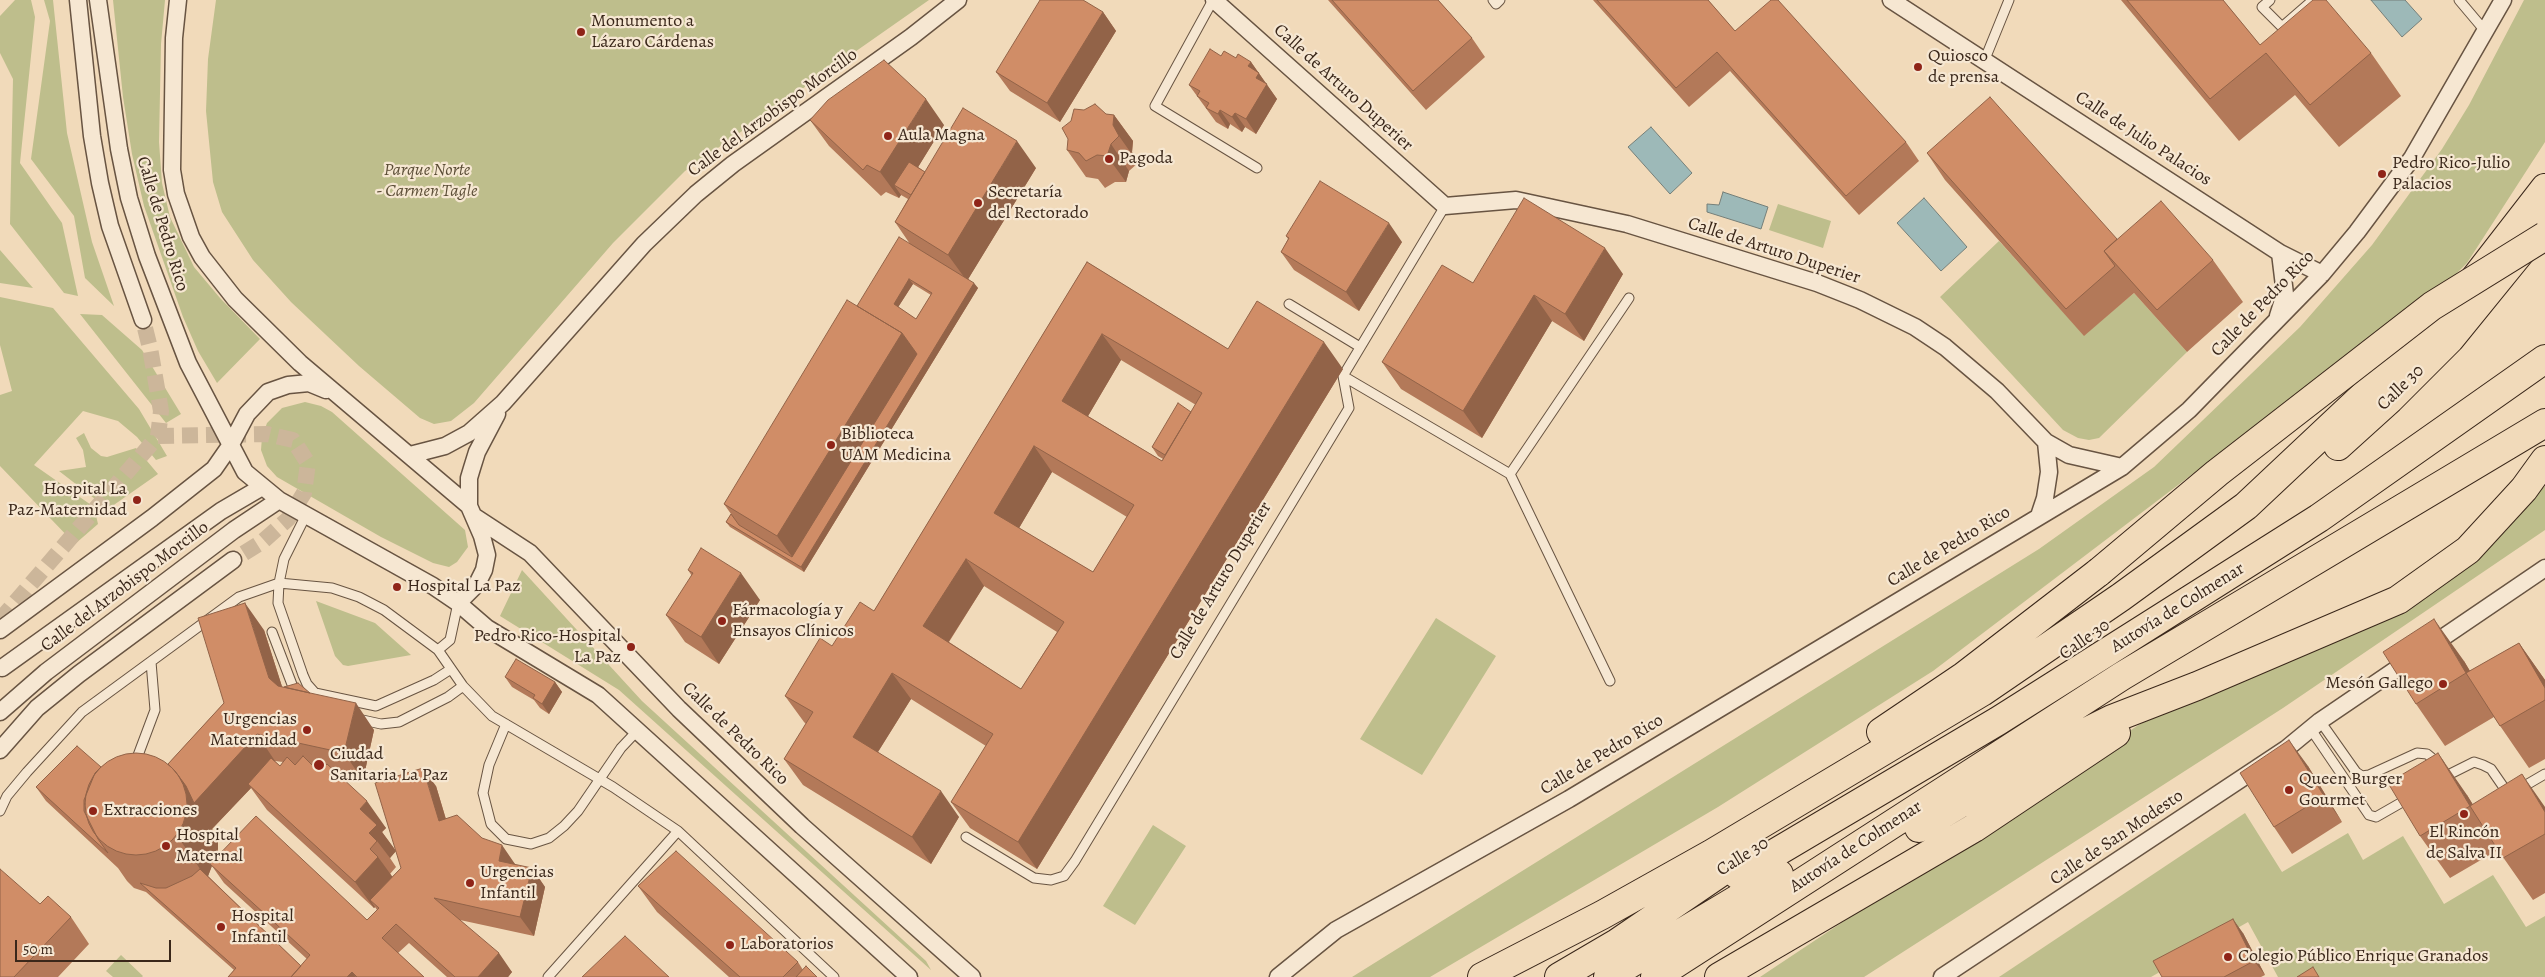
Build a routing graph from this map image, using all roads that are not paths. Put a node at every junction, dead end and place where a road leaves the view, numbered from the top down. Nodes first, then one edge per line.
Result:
1 (78, 0) edge
2 (98, 0) edge
3 (178, 0) edge
4 (958, 0) edge
5 (1214, 0) edge
6 (1493, 0) edge
7 (1500, 0) edge
8 (1891, 0) edge
9 (2009, 0) edge
10 (2270, 0) edge
11 (2313, 0) edge
12 (2459, 0) edge
13 (2503, 0) edge
14 (2486, 33) junction
15 (1985, 59) junction
16 (1257, 168) dead end
17 (2545, 188) edge
18 (1445, 206) junction
19 (2545, 222) edge
20 (2545, 236) edge
21 (2280, 253) junction
22 (2322, 274) junction
23 (1629, 298) dead end
24 (1289, 304) dead end
25 (143, 320) tunnel mouth
26 (2277, 320) junction
27 (1360, 347) junction
28 (2540, 362) edge
29 (1343, 376) junction
30 (335, 394) junction
31 (503, 403) junction
32 (2545, 423) edge
33 (2046, 442) junction
34 (230, 446) junction
35 (410, 455) junction
36 (2545, 460) edge
37 (2122, 467) junction
38 (1510, 474) junction
39 (262, 487) junction
40 (279, 500) junction
41 (472, 512) junction
42 (306, 515) junction
43 (2038, 516) junction
44 (233, 560) tunnel mouth
45 (2545, 568) edge
46 (279, 583) junction
47 (458, 603) junction
48 (0, 630) edge
49 (272, 632) dead end
50 (438, 650) junction
51 (151, 662) junction
52 (2, 668) dead end
53 (451, 669) junction
54 (2122, 676) junction
55 (1610, 681) dead end
56 (463, 686) junction
57 (2197, 686) junction
58 (302, 702) edge
59 (0, 712) edge
60 (344, 716) edge
61 (506, 724) junction
62 (2315, 724) junction
63 (637, 731) junction
64 (0, 750) edge
65 (137, 758) edge
66 (2545, 774) edge
67 (599, 779) junction
68 (2417, 793) edge
69 (0, 811) edge
70 (678, 831) junction
71 (966, 837) edge
72 (1602, 916) junction
73 (1617, 943) junction
74 (548, 977) edge
75 (834, 977) edge
76 (910, 977) edge
77 (972, 977) edge
78 (1278, 977) edge
79 (1482, 977) edge
80 (1558, 977) edge
81 (1608, 977) edge
82 (1655, 977) edge
83 (1661, 977) edge
84 (1719, 977) edge
85 (1942, 977) edge

1 - 25 street
2 - 34 street, Calle de Pedro Rico
3 - 30 street, Calle de Pedro Rico
4 - 31 street, Calle del Arzobispo Morcillo
5 - 16 lane
5 - 18 street, Calle de Arturo Duperier
6 - 7 lane
8 - 15 street, Calle de Julio Palacios
9 - 15 lane
10 - 11 lane
12 - 14 lane
13 - 14 street, Calle de Pedro Rico
14 - 22 street, Calle de Pedro Rico
15 - 21 street, Calle de Julio Palacios
17 - 72 highway
18 - 27 lane
18 - 33 street, Calle de Arturo Duperier
19 - 73 highway, Calle 30
20 - 72 highway, bridge
21 - 22 street, Calle de Julio Palacios
21 - 26 street
22 - 26 street, Calle de Pedro Rico
23 - 38 lane
24 - 27 lane
26 - 37 street, Calle de Pedro Rico
27 - 29 lane
28 - 73 highway, Autovía de Colmenar
29 - 38 lane
29 - 71 lane, Calle de Arturo Duperier
30 - 34 street, Calle de Pedro Rico
30 - 35 street, Calle de Pedro Rico
31 - 35 street, Calle del Arzobispo Morcillo
31 - 41 street, Calle del Arzobispo Morcillo
32 - 54 highway, Autovía de Colmenar
33 - 37 street, Calle de Arturo Duperier
33 - 43 street
34 - 39 street, Calle de Pedro Rico
34 - 48 street
35 - 41 street, Calle de Pedro Rico
36 - 57 highway
37 - 43 street, Calle de Pedro Rico
38 - 55 lane
39 - 40 street, Calle de Pedro Rico
39 - 52 street
40 - 42 street, Calle de Pedro Rico
40 - 59 street, Calle del Arzobispo Morcillo
41 - 47 street
41 - 77 street, Calle de Pedro Rico
42 - 46 lane
42 - 47 street, Calle de Pedro Rico
43 - 78 street, Calle de Pedro Rico
44 - 64 street
45 - 62 street, Calle de San Modesto
46 - 50 lane
46 - 51 lane
46 - 53 lane
47 - 50 lane
47 - 63 street, Calle de Pedro Rico
49 - 58 lane
50 - 53 lane
51 - 65 lane
51 - 69 lane
53 - 56 lane
54 - 81 highway
54 - 82 highway, Autovía de Colmenar
56 - 60 lane
56 - 61 lane
57 - 83 highway
57 - 84 highway
61 - 67 lane
61 - 67 lane
62 - 66 lane
62 - 68 lane
62 - 85 street, Calle de San Modesto
63 - 67 lane
63 - 76 street, Calle de Pedro Rico
67 - 70 lane
70 - 74 lane
70 - 75 lane
72 - 79 highway
73 - 80 highway, Calle 30

